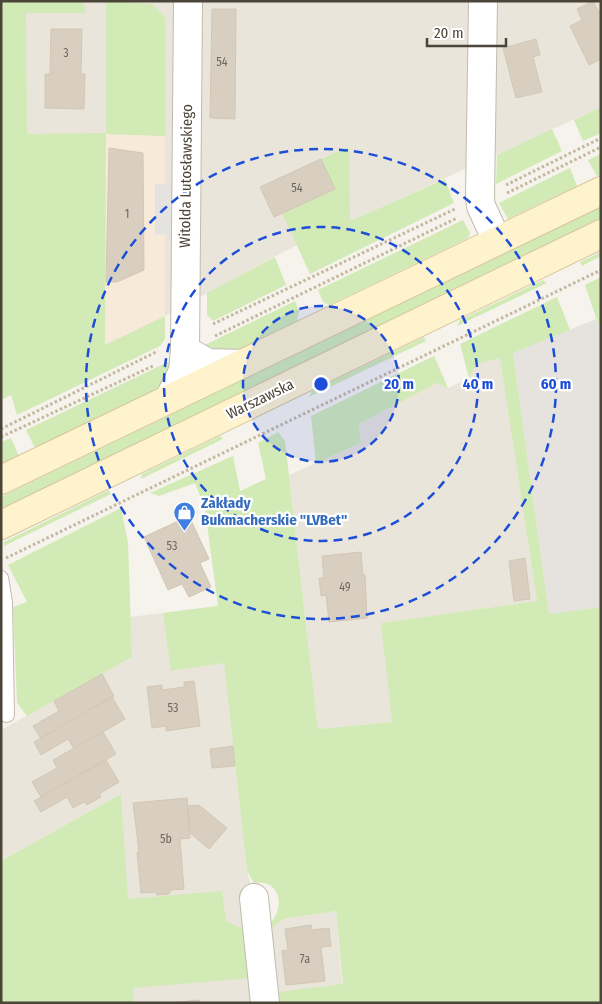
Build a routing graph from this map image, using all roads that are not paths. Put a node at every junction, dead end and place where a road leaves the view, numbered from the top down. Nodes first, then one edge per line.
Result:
1 (188, 1) edge
2 (483, 1) edge
3 (601, 191) edge
4 (601, 234) edge
5 (497, 241) junction
6 (185, 344) junction
7 (242, 364) junction
8 (169, 399) junction
9 (1, 480) edge
10 (1, 525) edge
11 (1, 578) edge
12 (7, 715) dead end
13 (254, 898) dead end
14 (265, 1003) edge

1 - 6 street, Witolda Lutosławskiego
2 - 5 street
3 - 5 main road
4 - 10 main road, Warszawska
5 - 7 main road
6 - 7 street
6 - 8 street, Witolda Lutosławskiego
7 - 8 main road
8 - 9 main road
11 - 12 lane
13 - 14 street

